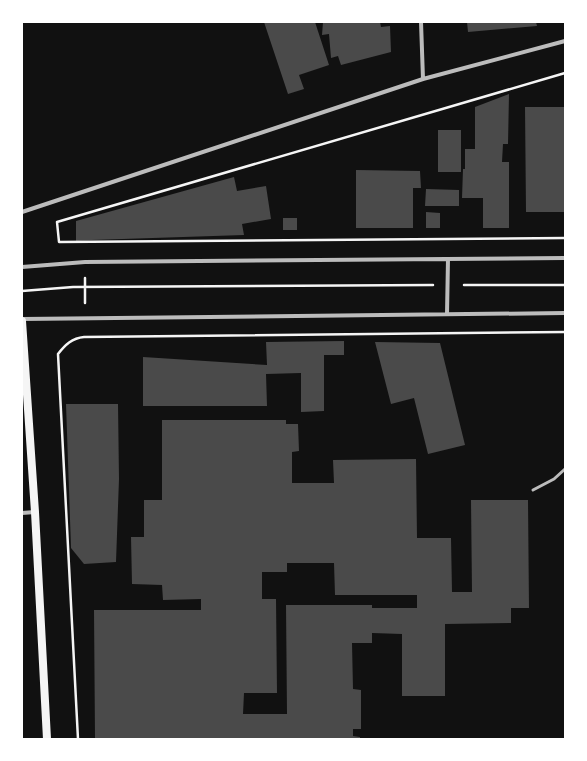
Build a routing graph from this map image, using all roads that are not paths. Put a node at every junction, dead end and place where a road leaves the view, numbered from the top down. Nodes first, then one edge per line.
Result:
1 (421, 22) edge
2 (565, 41) edge
3 (423, 79) junction
4 (22, 212) edge
5 (565, 258) edge
6 (448, 259) junction
7 (22, 267) edge
8 (565, 313) edge
9 (447, 314) junction
10 (22, 320) edge
11 (565, 469) edge
12 (533, 490) dead end
13 (35, 512) junction
14 (22, 513) edge
15 (47, 739) edge

1 - 3 street
2 - 3 street
3 - 4 street
5 - 6 street
6 - 7 street
6 - 9 street
8 - 9 street
9 - 10 street
10 - 13 main road
11 - 12 lane
13 - 14 street
13 - 15 main road

